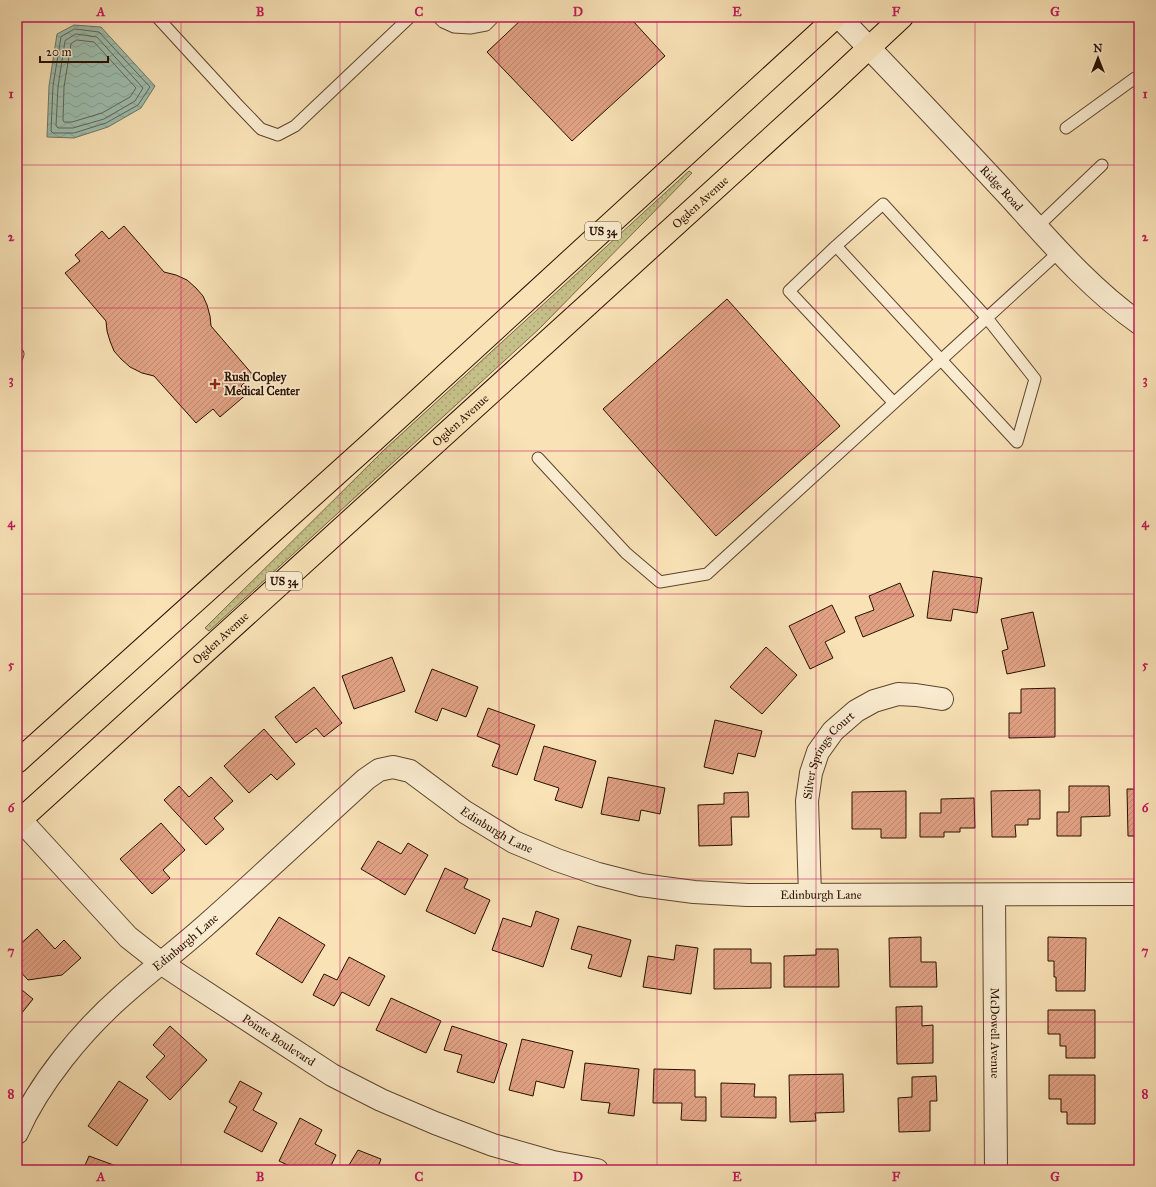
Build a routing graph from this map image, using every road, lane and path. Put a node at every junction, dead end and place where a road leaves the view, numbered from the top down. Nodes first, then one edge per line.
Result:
1 (157, 17) edge
2 (410, 17) edge
3 (438, 17) edge
4 (494, 17) edge
5 (836, 17) edge
6 (839, 17) edge
7 (902, 17) edge
8 (869, 48) junction
9 (1139, 77) edge
10 (1066, 128) dead end
11 (1102, 165) dead end
12 (1037, 227) junction
13 (836, 246) junction
14 (1060, 251) junction
15 (987, 318) junction
16 (1139, 323) edge
17 (941, 360) junction
18 (894, 403) junction
19 (538, 458) dead end
20 (942, 699) dead end
21 (17, 762) edge
22 (18, 819) edge
23 (1139, 894) edge
24 (810, 895) junction
25 (994, 895) junction
26 (161, 963) junction
27 (17, 1133) edge
28 (598, 1170) edge
29 (996, 1170) edge

1 - 2 lane
3 - 4 lane
5 - 21 main road, US 34
6 - 8 street, Ridge Road
7 - 8 main road, Ogden Avenue / US 34
8 - 12 street, Ridge Road
8 - 22 main road, Ogden Avenue / US 34
9 - 10 lane
11 - 12 lane
12 - 14 street, Ridge Road
13 - 15 lane
13 - 17 lane
13 - 18 lane
14 - 15 lane
14 - 16 street, Ridge Road
15 - 17 lane
15 - 17 lane
17 - 18 lane
18 - 19 lane
20 - 24 street, Silver Springs Court
22 - 26 street, Pointe Boulevard
23 - 25 street, Edinburgh Lane
24 - 25 street, Edinburgh Lane
24 - 26 street, Edinburgh Lane
25 - 29 street, McDowell Avenue
26 - 27 street, Edinburgh Lane
26 - 28 street, Pointe Boulevard

